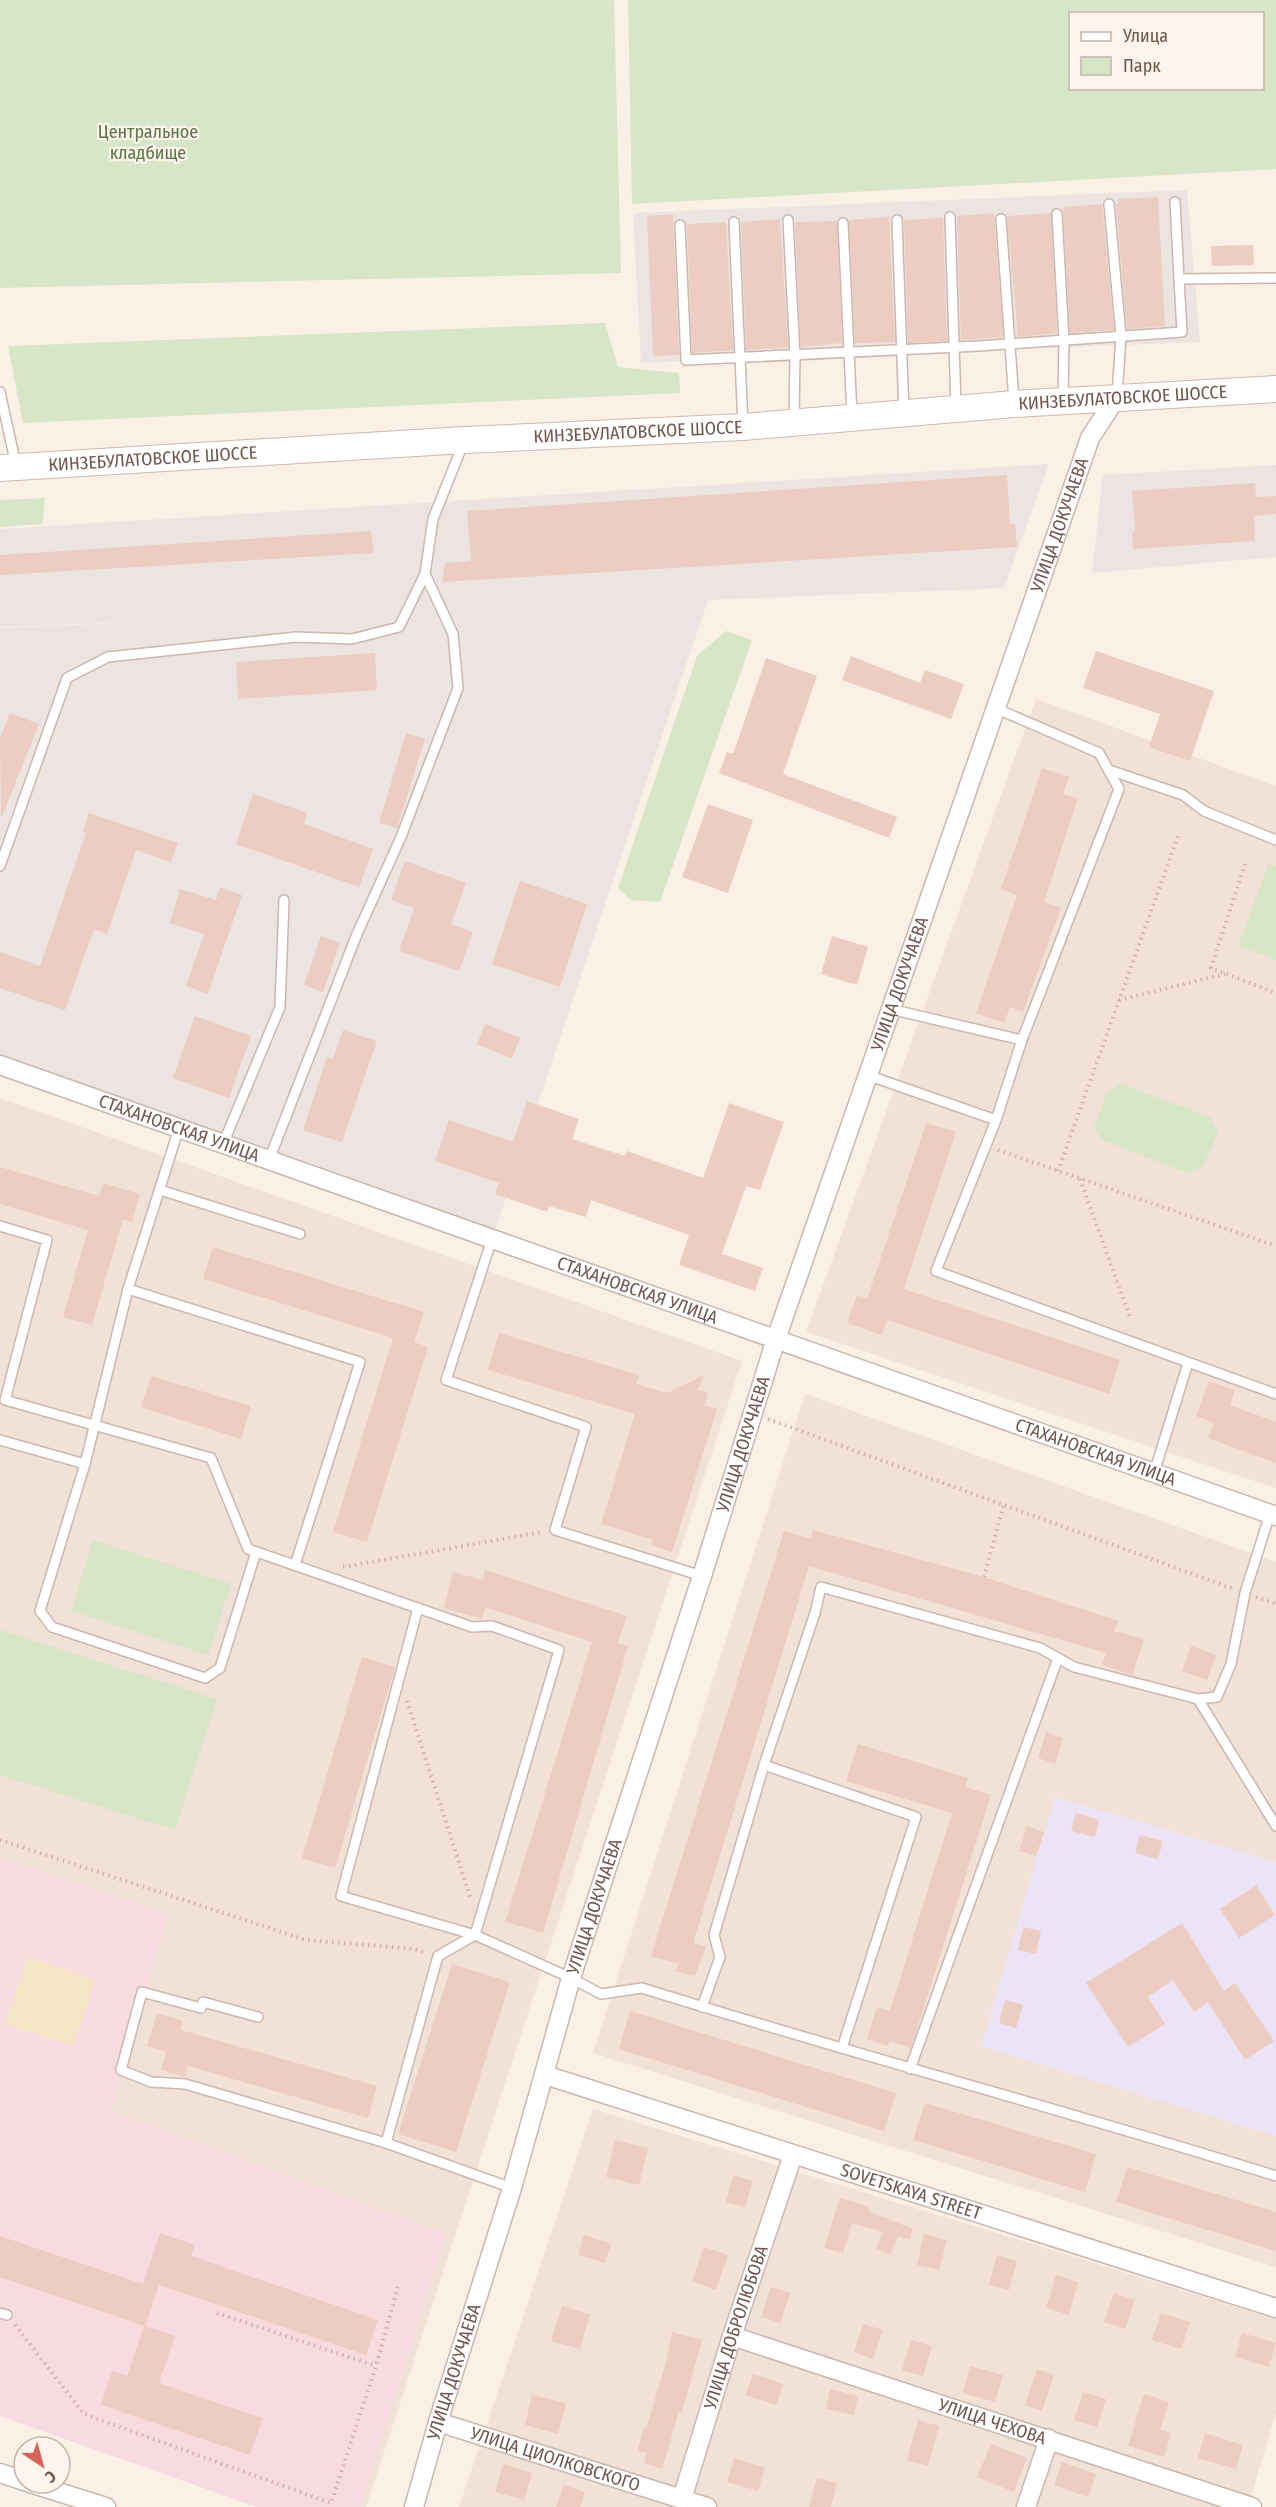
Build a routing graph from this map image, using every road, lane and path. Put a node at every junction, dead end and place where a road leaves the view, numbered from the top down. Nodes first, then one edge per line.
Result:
1 (1175, 202) dead end
2 (1109, 204) dead end
3 (1056, 214) dead end
4 (950, 217) dead end
5 (1001, 219) dead end
6 (788, 220) dead end
7 (897, 220) dead end
8 (734, 222) dead end
9 (843, 223) dead end
10 (680, 225) dead end
11 (1276, 278) edge
12 (1179, 279) junction
13 (1121, 336) junction
14 (1064, 340) junction
15 (1011, 344) junction
16 (955, 347) junction
17 (902, 350) junction
18 (847, 352) junction
19 (795, 355) junction
20 (740, 357) junction
21 (1276, 389) edge
22 (0, 392) edge
23 (1116, 398) junction
24 (1063, 401) junction
25 (1014, 404) junction
26 (956, 408) junction
27 (904, 413) junction
28 (852, 416) junction
29 (794, 422) junction
30 (743, 427) junction
31 (465, 440) junction
32 (8, 468) edge
33 (425, 574) junction
34 (995, 708) junction
35 (1108, 770) junction
36 (1178, 836) dead end
37 (1276, 840) edge
38 (1245, 864) dead end
39 (0, 866) edge
40 (284, 900) dead end
41 (1226, 974) junction
42 (1276, 993) edge
43 (1119, 1000) junction
44 (890, 1009) junction
45 (1022, 1040) junction
46 (0, 1065) edge
47 (867, 1075) junction
48 (996, 1120) junction
49 (179, 1128) junction
50 (224, 1144) junction
51 (986, 1146) junction
52 (269, 1160) junction
53 (1058, 1171) junction
54 (1080, 1178) junction
55 (160, 1190) junction
56 (0, 1226) edge
57 (300, 1234) dead end
58 (492, 1239) junction
59 (1276, 1246) edge
60 (128, 1289) junction
61 (1131, 1320) dead end
62 (776, 1339) junction
63 (1188, 1363) junction
64 (1276, 1394) edge
65 (753, 1414) junction
66 (93, 1425) junction
67 (0, 1440) edge
68 (85, 1464) junction
69 (1154, 1473) junction
70 (1004, 1504) junction
71 (1273, 1515) edge
72 (555, 1530) junction
73 (256, 1552) junction
74 (295, 1565) junction
75 (315, 1572) junction
76 (702, 1576) junction
77 (984, 1577) dead end
78 (1245, 1593) junction
79 (1276, 1604) edge
80 (418, 1608) junction
81 (1058, 1658) junction
82 (399, 1680) junction
83 (1198, 1699) junction
84 (764, 1765) junction
85 (1276, 1826) edge
86 (0, 1840) edge
87 (478, 1923) junction
88 (475, 1935) junction
89 (438, 1956) junction
90 (571, 1978) junction
91 (702, 2007) junction
92 (258, 2017) dead end
93 (842, 2048) junction
94 (910, 2069) junction
95 (545, 2075) junction
96 (386, 2143) junction
97 (793, 2155) junction
98 (1276, 2176) edge
99 (512, 2188) junction
100 (399, 2283) dead end
101 (1276, 2308) edge
102 (216, 2313) dead end
103 (4, 2314) edge
104 (732, 2336) junction
105 (376, 2366) junction
106 (438, 2422) junction
107 (1049, 2439) junction
108 (61, 2495) edge
109 (682, 2499) junction
110 (81, 2503) edge
111 (106, 2507) edge
112 (414, 2507) edge
113 (706, 2507) edge
114 (1026, 2507) edge
115 (1252, 2507) edge

1 - 12 lane
2 - 13 lane
3 - 14 lane
4 - 16 lane
5 - 15 lane
6 - 19 lane
7 - 17 lane
8 - 20 lane
9 - 18 lane
10 - 20 lane
11 - 12 lane
12 - 13 lane
13 - 14 lane
13 - 23 lane
14 - 15 lane
14 - 24 lane
15 - 16 lane
15 - 25 lane
16 - 17 lane
16 - 26 lane
17 - 18 lane
17 - 27 lane
18 - 19 lane
18 - 28 lane
19 - 20 lane
19 - 29 lane
20 - 30 lane
21 - 23 main road, КИНЗЕБУЛАТОВСКОЕ ШОССЕ
22 - 32 lane
23 - 24 main road, КИНЗЕБУЛАТОВСКОЕ ШОССЕ
23 - 34 street, УЛИЦА ДОКУЧАЕВА
24 - 25 main road, КИНЗЕБУЛАТОВСКОЕ ШОССЕ
25 - 26 main road, КИНЗЕБУЛАТОВСКОЕ ШОССЕ
26 - 27 main road, КИНЗЕБУЛАТОВСКОЕ ШОССЕ
27 - 28 main road, КИНЗЕБУЛАТОВСКОЕ ШОССЕ
28 - 29 main road, КИНЗЕБУЛАТОВСКОЕ ШОССЕ
29 - 30 main road, КИНЗЕБУЛАТОВСКОЕ ШОССЕ
30 - 31 main road, КИНЗЕБУЛАТОВСКОЕ ШОССЕ
31 - 32 main road, КИНЗЕБУЛАТОВСКОЕ ШОССЕ
31 - 33 lane
33 - 39 lane
33 - 52 lane
34 - 35 lane
34 - 44 street, УЛИЦА ДОКУЧАЕВА
35 - 37 lane
35 - 45 lane
36 - 43 path
38 - 41 path
40 - 50 lane
41 - 42 path
41 - 43 path
43 - 53 path
44 - 45 lane
44 - 47 street, УЛИЦА ДОКУЧАЕВА
45 - 48 lane
46 - 49 street, СТАХАНОВСКАЯ УЛИЦА
47 - 48 lane
47 - 62 street, УЛИЦА ДОКУЧАЕВА
48 - 51 lane
49 - 50 street, СТАХАНОВСКАЯ УЛИЦА
49 - 55 lane
50 - 52 street, СТАХАНОВСКАЯ УЛИЦА
51 - 53 path
51 - 63 lane
52 - 58 street, СТАХАНОВСКАЯ УЛИЦА
53 - 54 path
54 - 59 path
54 - 61 path
55 - 57 lane
55 - 60 lane
56 - 66 lane
58 - 62 street, СТАХАНОВСКАЯ УЛИЦА
58 - 72 lane
60 - 66 lane
60 - 74 lane
62 - 65 street, УЛИЦА ДОКУЧАЕВА
62 - 69 street, СТАХАНОВСКАЯ УЛИЦА
63 - 64 lane
63 - 69 lane
65 - 70 path
65 - 76 street, УЛИЦА ДОКУЧАЕВА
66 - 68 lane
66 - 73 lane
67 - 68 lane
68 - 73 lane
69 - 71 street, СТАХАНОВСКАЯ УЛИЦА
70 - 77 path
70 - 78 path
71 - 78 lane
72 - 75 path
72 - 76 lane
73 - 74 lane
74 - 75 lane
75 - 80 lane
76 - 90 street, УЛИЦА ДОКУЧАЕВА
78 - 79 path
78 - 83 lane
80 - 82 lane
80 - 87 lane
81 - 83 lane
81 - 84 lane
81 - 94 lane
82 - 87 path
82 - 88 lane
83 - 85 lane
84 - 91 lane
84 - 93 lane
86 - 89 path
87 - 88 lane
88 - 89 lane
88 - 90 lane
89 - 96 lane
90 - 91 lane
90 - 95 street, УЛИЦА ДОКУЧАЕВА
91 - 93 lane
92 - 96 lane
93 - 94 lane
94 - 98 lane
95 - 97 street, SOVETSKAYA STREET
95 - 99 street, УЛИЦА ДОКУЧАЕВА
96 - 99 lane
97 - 101 street, SOVETSKAYA STREET
97 - 104 street, УЛИЦА ДОБРОЛЮБОВА
99 - 106 street, УЛИЦА ДОКУЧАЕВА
100 - 105 path
102 - 105 path
103 - 105 path
104 - 107 street, УЛИЦА ЧЕХОВА
104 - 109 street, УЛИЦА ДОБРОЛЮБОВА
106 - 109 street, УЛИЦА ЦИОЛКОВСКОГО
106 - 112 street, УЛИЦА ДОКУЧАЕВА
107 - 114 street
107 - 115 street, УЛИЦА ЧЕХОВА
108 - 110 street
109 - 113 street, УЛИЦА ЦИОЛКОВСКОГО
110 - 111 street

